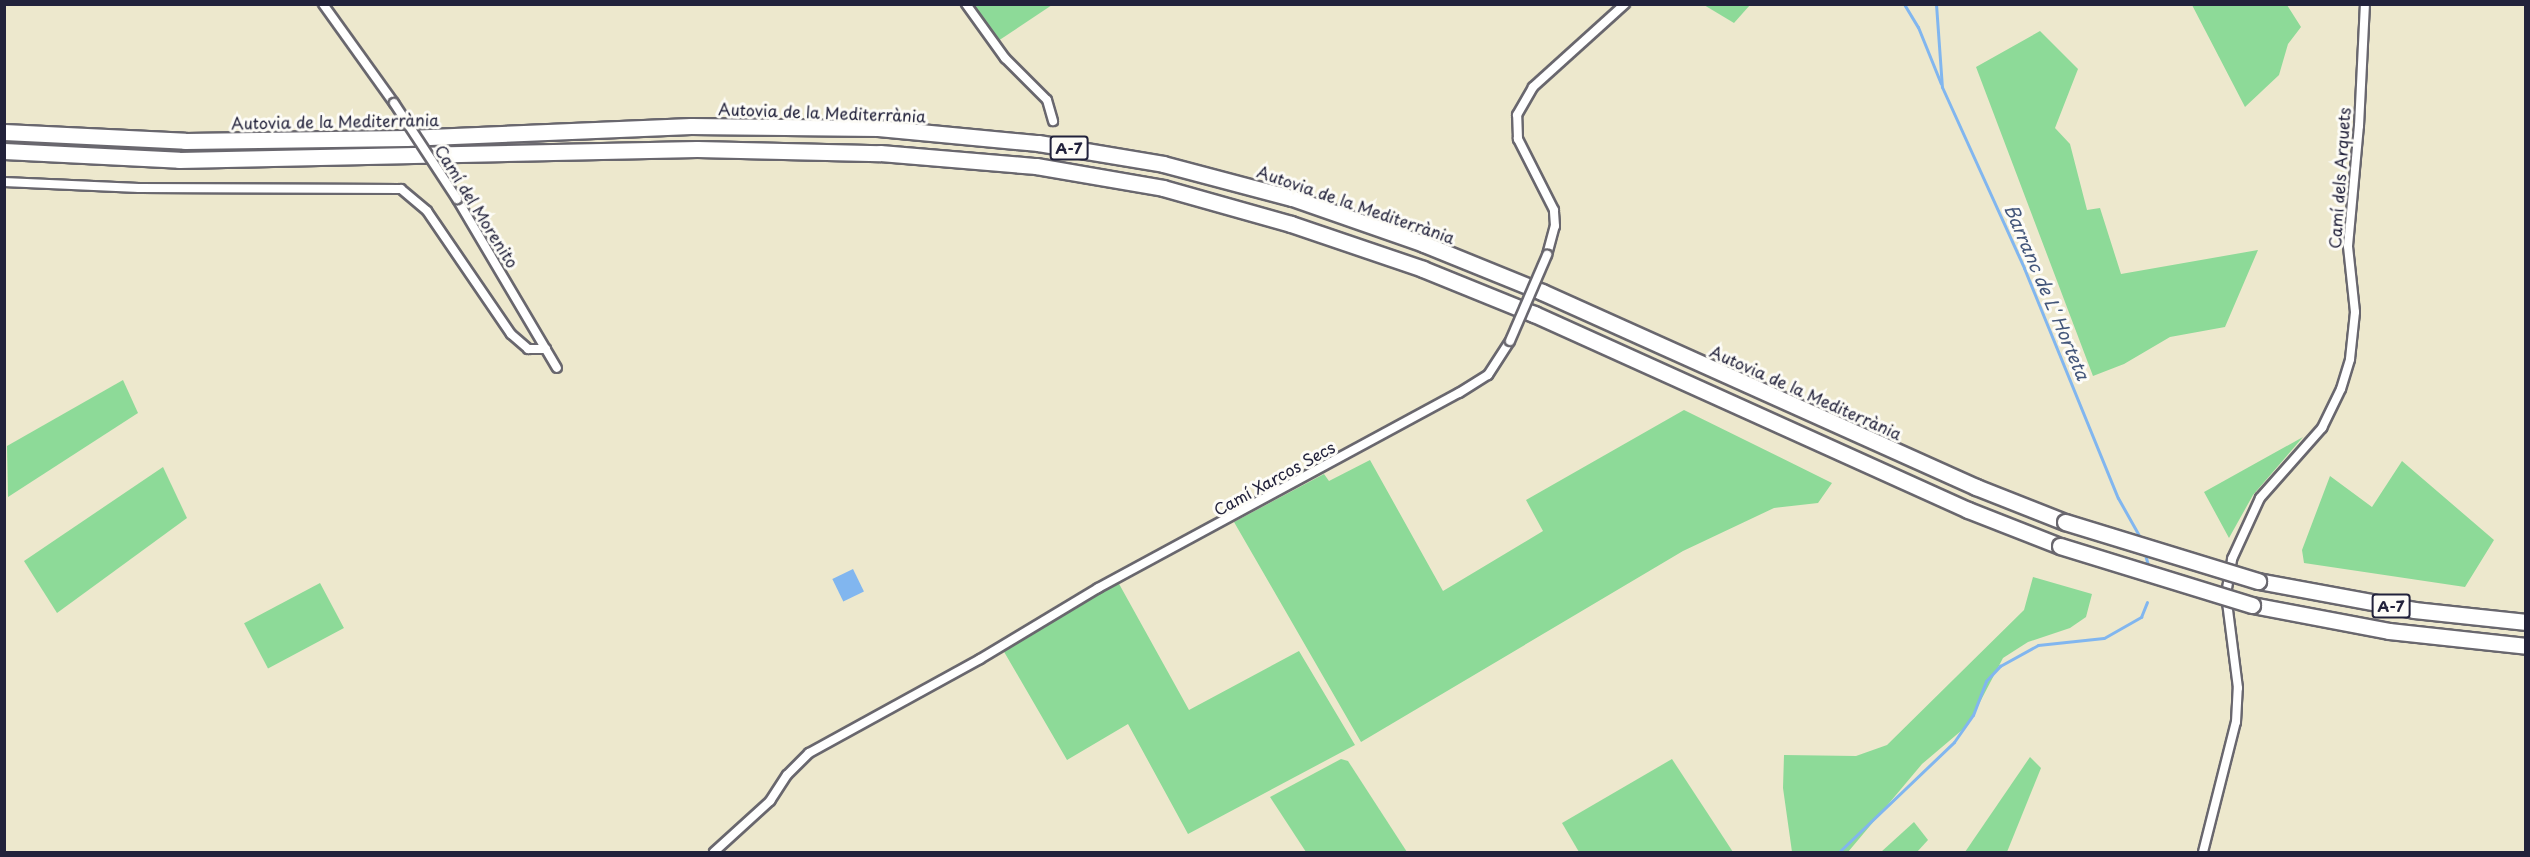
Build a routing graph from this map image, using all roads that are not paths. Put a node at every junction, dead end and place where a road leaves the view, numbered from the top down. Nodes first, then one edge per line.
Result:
1 (323, 4) edge
2 (966, 4) edge
3 (1625, 4) edge
4 (2365, 4) edge
5 (1053, 121) dead end
6 (4, 132) edge
7 (4, 152) edge
8 (4, 182) edge
9 (546, 349) junction
10 (557, 368) dead end
11 (2526, 622) edge
12 (2526, 646) edge
13 (714, 852) edge
14 (2203, 852) edge

1 - 9 street, Camí del Morenito, bridge
2 - 5 street
3 - 13 street, Camí Xarcos Secs, bridge
4 - 14 street, Camí dels Arquets
6 - 11 highway, Autovia de la Mediterrània / A-7, bridge
7 - 12 highway, A-7, bridge
8 - 9 street
9 - 10 street, Camí del Morenito

